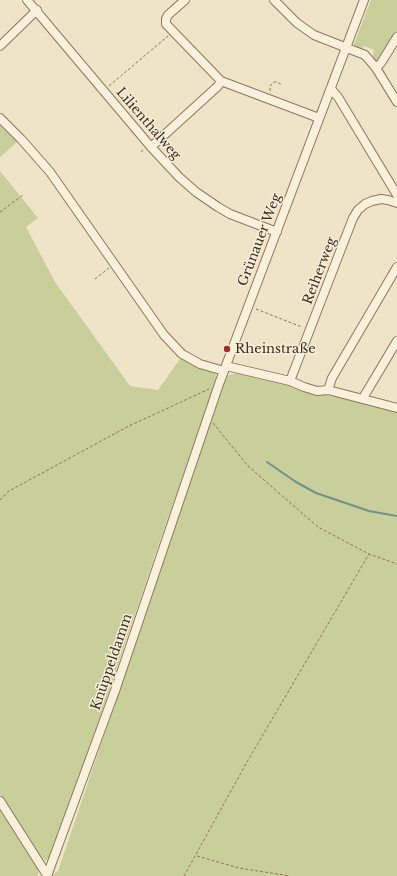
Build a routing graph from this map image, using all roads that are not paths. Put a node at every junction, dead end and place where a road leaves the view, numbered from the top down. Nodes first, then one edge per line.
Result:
1 (27, 0) edge
2 (185, 0) edge
3 (274, 0) edge
4 (364, 0) edge
5 (37, 10) junction
6 (397, 37) edge
7 (0, 46) edge
8 (346, 47) junction
9 (376, 68) junction
10 (221, 81) junction
11 (331, 89) junction
12 (397, 102) edge
13 (0, 118) edge
14 (319, 118) junction
15 (151, 147) junction
16 (397, 195) edge
17 (397, 203) edge
18 (277, 232) junction
19 (397, 267) edge
20 (397, 341) edge
21 (225, 368) junction
22 (290, 381) junction
23 (328, 390) junction
24 (363, 398) junction
25 (397, 408) edge
26 (0, 801) edge
27 (47, 876) edge

1 - 5 street, Lilienthalweg
2 - 10 street
3 - 8 street
4 - 8 street, Grünauer Weg
5 - 7 street
5 - 15 street, Lilienthalweg
6 - 9 street
8 - 9 street
8 - 11 street, Grünauer Weg
9 - 12 street
10 - 14 street
10 - 15 street
11 - 14 street, Grünauer Weg
11 - 16 street
13 - 21 street
14 - 18 street, Grünauer Weg
15 - 18 street, Lilienthalweg
17 - 22 street, Reiherweg
18 - 21 street, Grünauer Weg
19 - 23 street
20 - 24 street
21 - 22 street
21 - 27 street, Knüppeldamm
22 - 23 street
23 - 24 street
24 - 25 street
26 - 27 street, Knüppeldamm

